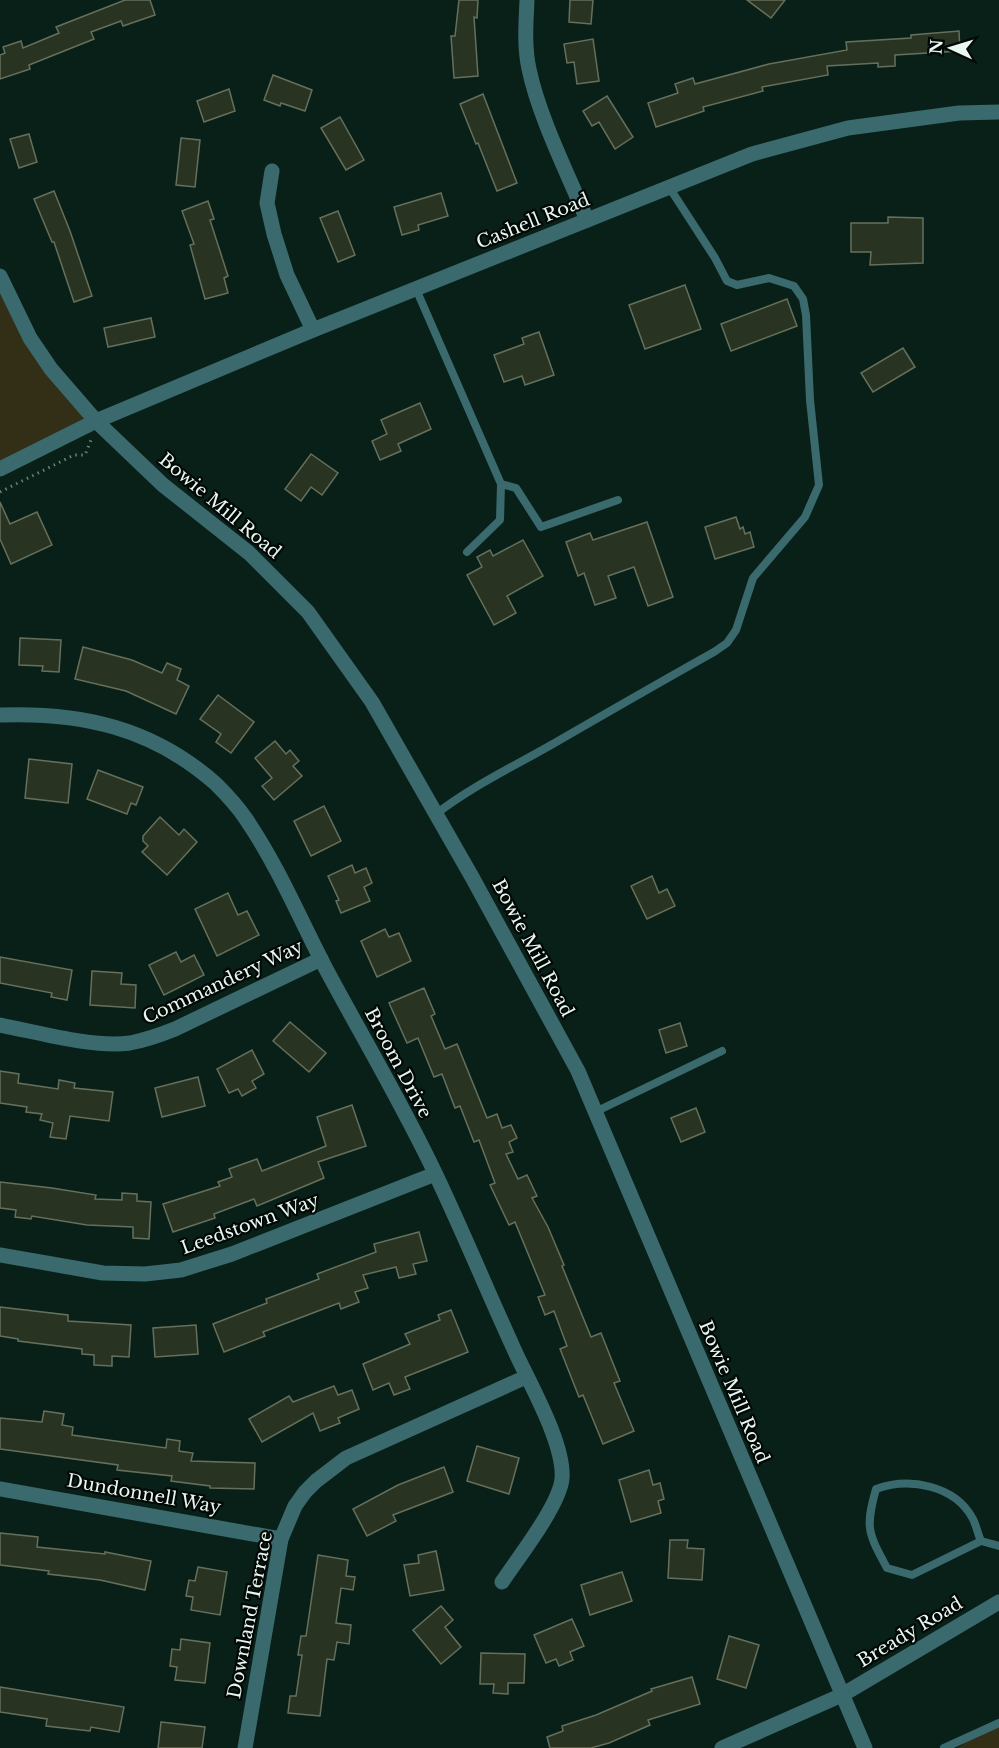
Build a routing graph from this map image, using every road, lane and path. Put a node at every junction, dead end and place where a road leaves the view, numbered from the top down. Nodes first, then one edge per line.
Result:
1 (527, 0) edge
2 (999, 112) edge
3 (272, 171) dead end
4 (669, 187) junction
5 (587, 220) junction
6 (0, 276) edge
7 (416, 289) junction
8 (313, 330) junction
9 (96, 421) junction
10 (0, 469) edge
11 (501, 484) junction
12 (0, 492) edge
13 (618, 500) dead end
14 (467, 552) dead end
15 (0, 715) edge
16 (436, 814) junction
17 (321, 959) junction
18 (0, 1025) edge
19 (722, 1051) dead end
20 (595, 1113) junction
21 (435, 1174) junction
22 (0, 1255) edge
23 (526, 1377) junction
24 (0, 1489) edge
25 (281, 1539) junction
26 (981, 1541) junction
27 (999, 1546) edge
28 (502, 1582) dead end
29 (999, 1602) edge
30 (842, 1695) junction
31 (999, 1723) edge
32 (245, 1748) edge
33 (722, 1748) edge
34 (865, 1748) edge
35 (944, 1748) edge

1 - 5 street
2 - 4 street, Cashell Road
3 - 8 street
4 - 5 street, Cashell Road
4 - 16 lane
5 - 7 street, Cashell Road
6 - 9 street, Bowie Mill Road
7 - 8 street, Cashell Road
7 - 11 lane
8 - 9 street, Cashell Road
9 - 10 street, Cashell Road
9 - 12 path
9 - 16 street, Bowie Mill Road
11 - 13 lane
11 - 14 lane
15 - 17 street, Broom Drive
16 - 20 street, Bowie Mill Road
17 - 18 street, Commandery Way
17 - 21 street, Broom Drive
19 - 20 lane
20 - 30 street, Bowie Mill Road
21 - 22 street, Leedstown Way
21 - 23 street, Broom Drive
23 - 25 street, Downland Terrace
23 - 28 street, Broom Drive
24 - 25 street, Dundonnell Way
25 - 32 street, Downland Terrace
26 - 26 lane
26 - 27 lane
29 - 30 street, Bready Road
30 - 33 street, Bready Road
30 - 34 street, Bowie Mill Road
31 - 35 lane

